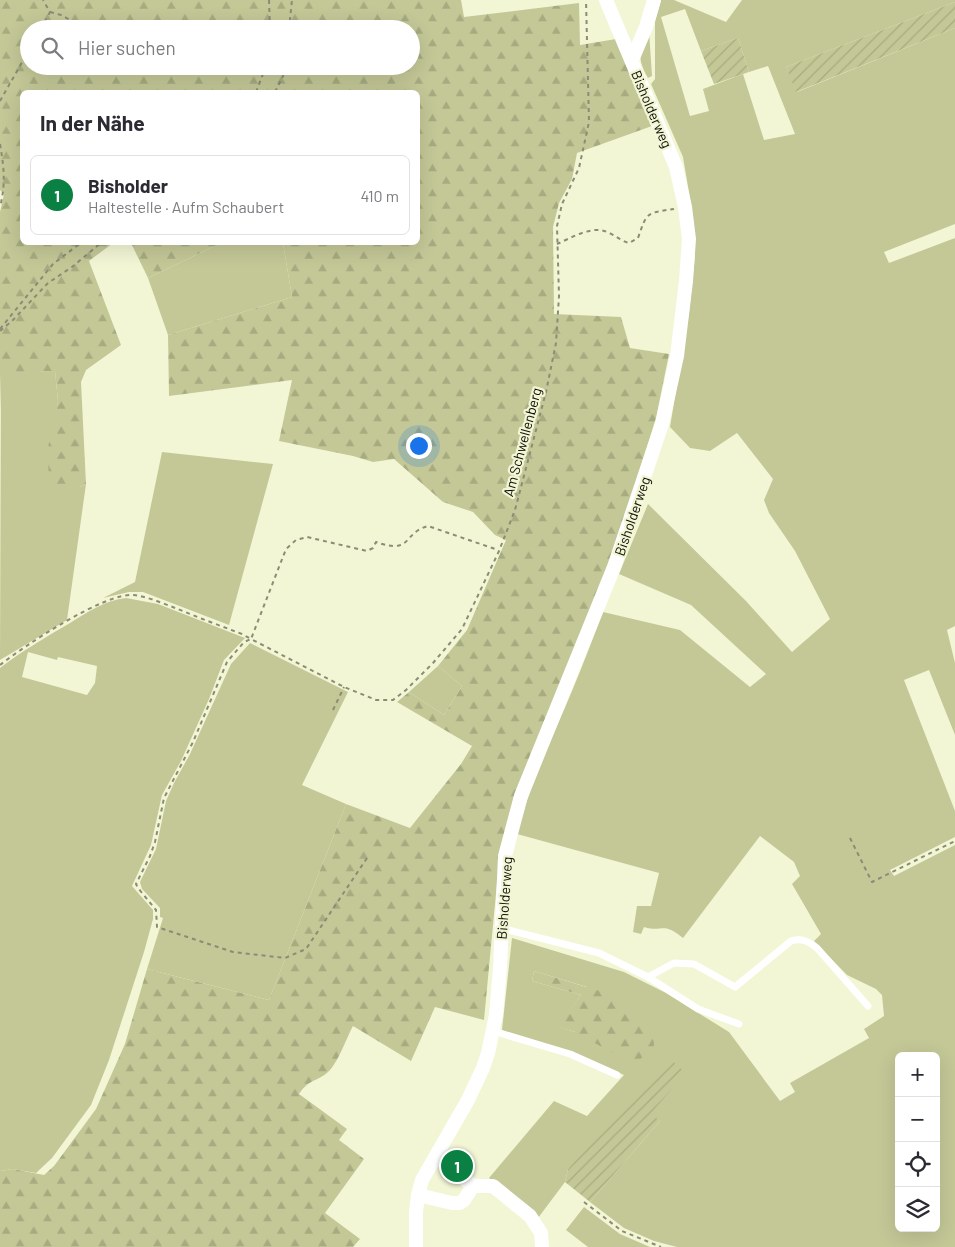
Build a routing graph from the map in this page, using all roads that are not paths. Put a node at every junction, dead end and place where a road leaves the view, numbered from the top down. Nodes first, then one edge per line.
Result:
1 (606, 0) edge
2 (654, 0) edge
3 (632, 60) junction
4 (501, 928) junction
5 (648, 977) junction
6 (868, 1006) dead end
7 (738, 1024) dead end
8 (493, 1030) junction
9 (617, 1075) dead end
10 (436, 1156) junction
11 (473, 1186) junction
12 (418, 1195) junction
13 (416, 1247) edge
14 (542, 1247) edge

1 - 3 street, Bisholderweg
2 - 3 street
3 - 4 street, Bisholderweg
4 - 5 lane
4 - 8 street, Bisholderweg
5 - 6 lane
5 - 7 lane
8 - 9 lane
8 - 10 street, Bisholderweg
10 - 11 street
10 - 12 street, Bisholderweg
11 - 12 street
11 - 14 street
12 - 13 street, Bisholderweg

